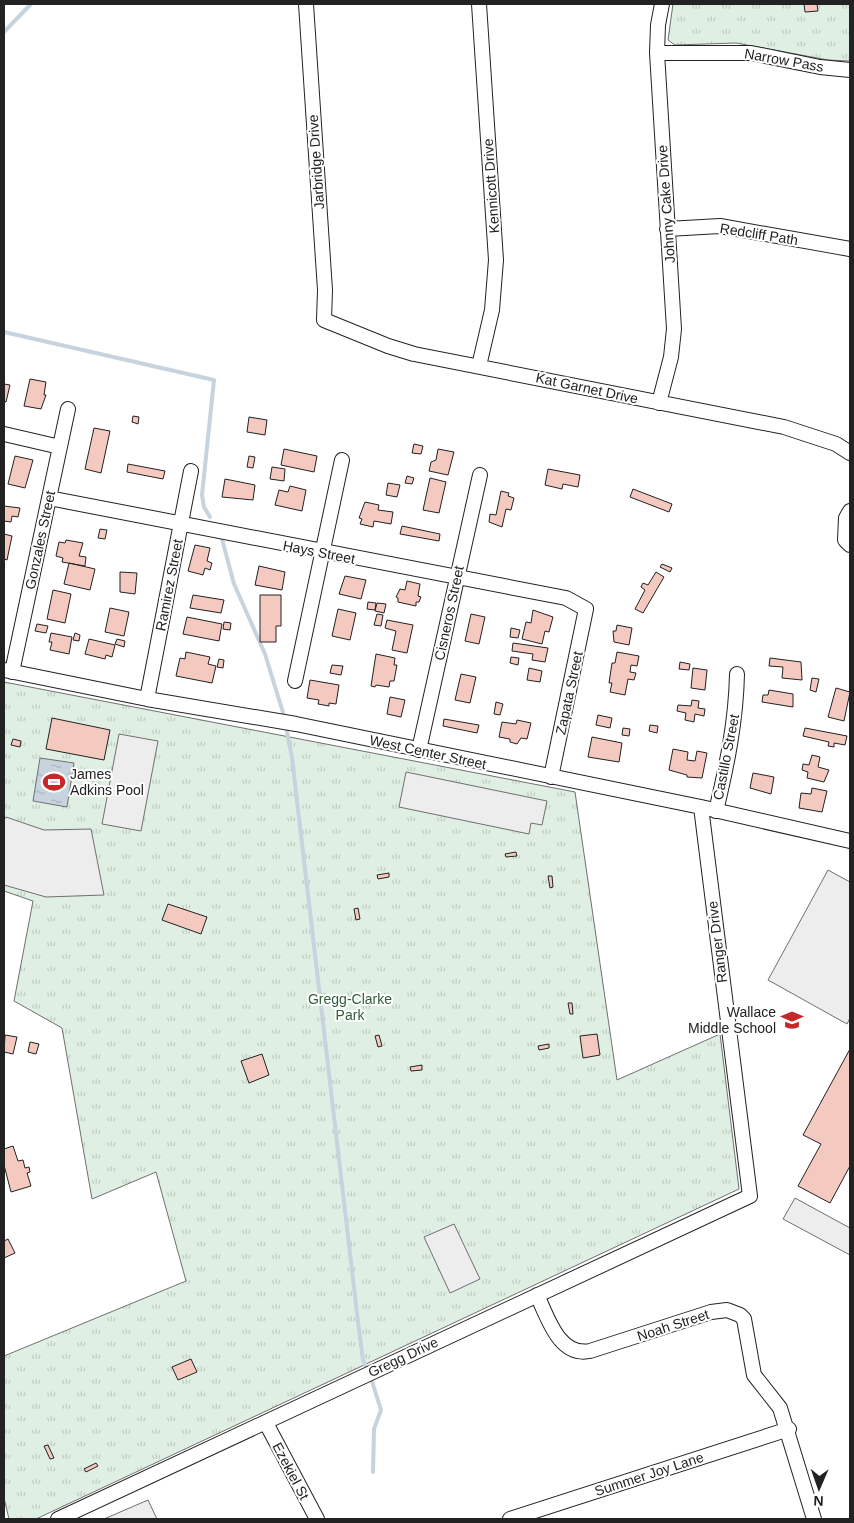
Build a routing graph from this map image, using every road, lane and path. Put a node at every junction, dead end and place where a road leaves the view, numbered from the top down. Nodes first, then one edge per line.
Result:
1 (306, 4) edge
2 (479, 4) edge
3 (662, 4) edge
4 (657, 53) junction
5 (850, 70) edge
6 (667, 229) junction
7 (850, 250) edge
8 (324, 320) joint
9 (479, 366) junction
10 (659, 403) junction
11 (68, 409) dead end
12 (4, 434) edge
13 (60, 447) junction
14 (850, 453) edge
15 (342, 460) dead end
16 (191, 471) dead end
17 (480, 475) dead end
18 (49, 498) junction
19 (850, 511) edge
20 (181, 525) junction
21 (848, 542) edge
22 (322, 552) junction
23 (457, 579) junction
24 (586, 610) joint
25 (8, 671) edge
26 (737, 674) dead end
27 (294, 681) dead end
28 (147, 699) junction
29 (420, 750) junction
30 (551, 777) junction
31 (701, 807) junction
32 (716, 811) junction
33 (850, 841) edge
34 (750, 1196) joint
35 (537, 1295) junction
36 (266, 1423) junction
37 (788, 1430) junction
38 (58, 1519) edge
39 (317, 1519) edge
40 (510, 1519) edge
41 (814, 1519) edge

1 - 8 street, Jarbridge Drive
2 - 9 street, Kennicott Drive
3 - 4 street, Johnny Cake Drive
4 - 5 street, Narrow Pass
4 - 6 street, Johnny Cake Drive
6 - 7 street, Redcliff Path
6 - 10 street, Johnny Cake Drive
8 - 9 street, Kat Garnet Drive
9 - 10 street, Kat Garnet Drive
10 - 14 street, Kat Garnet Drive
11 - 13 street, Gonzales Street
12 - 13 street
13 - 18 street, Gonzales Street
15 - 22 street
16 - 20 street, Ramirez Street
17 - 23 street, Cisneros Street
18 - 20 street, Hays Street
18 - 25 street, Gonzales Street
19 - 21 street
20 - 22 street, Hays Street
20 - 28 street, Ramirez Street
22 - 23 street, Hays Street
22 - 27 street
23 - 24 street, Hays Street
23 - 29 street, Cisneros Street
24 - 30 street, Zapata Street
25 - 28 street, West Center Street
26 - 32 street, Castillo Street
28 - 29 street, West Center Street
29 - 30 street, West Center Street
30 - 31 street, West Center Street
31 - 32 street, West Center Street
31 - 34 street, Ranger Drive
32 - 33 street, West Center Street
34 - 35 street, Gregg Drive
35 - 36 street, Gregg Drive
35 - 37 street, Noah Street
36 - 38 street, Gregg Drive
36 - 39 street, Ezekiel St
37 - 40 street, Summer Joy Lane
37 - 41 street, Noah Street

